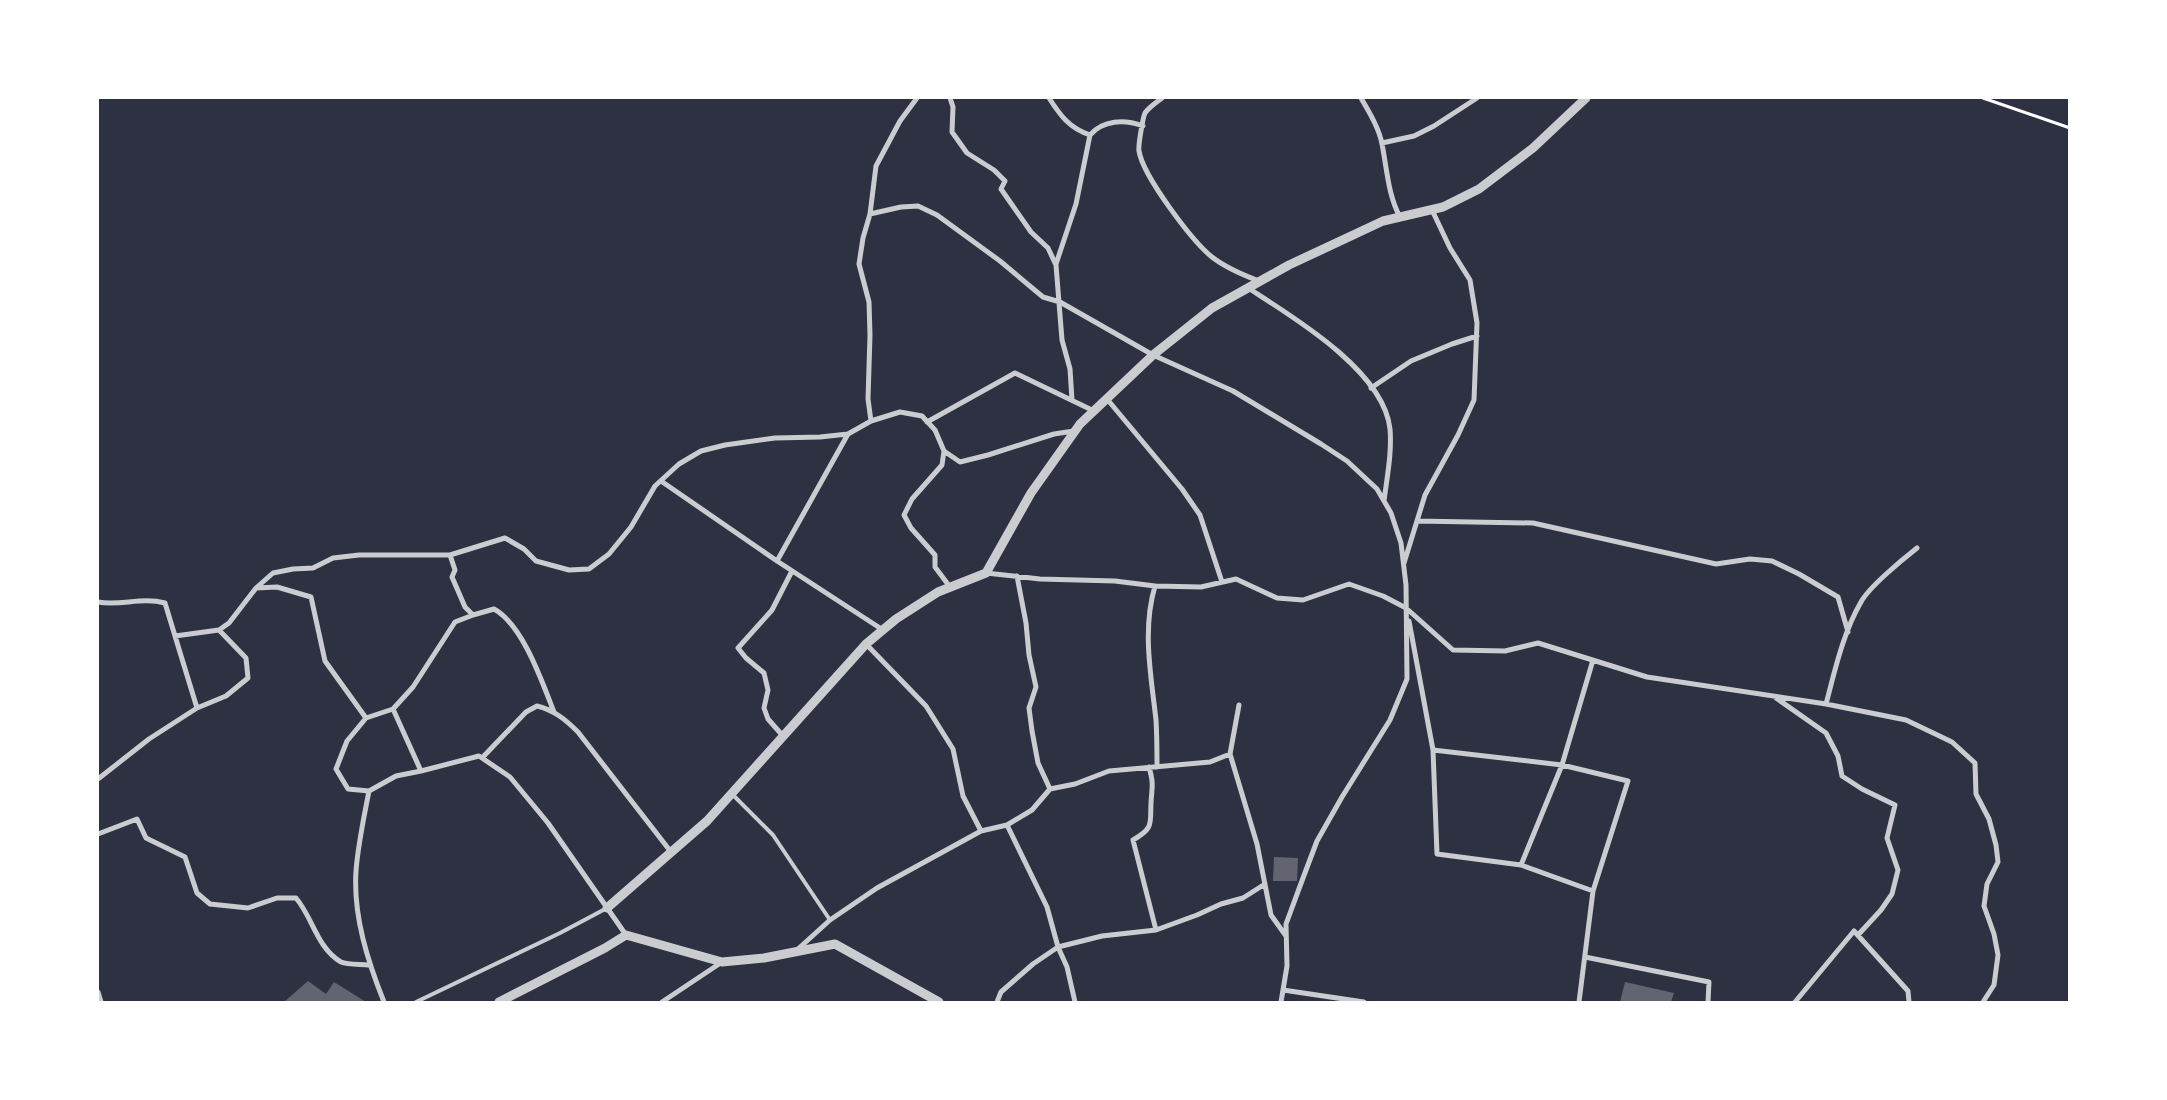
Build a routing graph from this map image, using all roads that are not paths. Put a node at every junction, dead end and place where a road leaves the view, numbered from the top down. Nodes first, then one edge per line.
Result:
1 (917, 98) edge
2 (950, 98) edge
3 (1049, 98) edge
4 (1162, 98) edge
5 (1361, 98) edge
6 (1477, 98) edge
7 (1586, 98) edge
8 (1142, 126) junction
9 (1090, 134) junction
10 (1382, 143) junction
11 (1432, 210) junction
12 (870, 214) junction
13 (1400, 217) junction
14 (1056, 264) junction
15 (1260, 282) junction
16 (1248, 288) junction
17 (1060, 302) junction
18 (1477, 336) junction
19 (1153, 355) junction
20 (1371, 388) junction
21 (1107, 399) junction
22 (1072, 400) junction
23 (1094, 411) junction
24 (872, 421) junction
25 (927, 422) junction
26 (1074, 431) junction
27 (848, 434) junction
28 (944, 452) junction
29 (661, 481) junction
30 (1384, 502) junction
31 (1417, 521) junction
32 (1917, 548) dead end
33 (450, 555) junction
34 (777, 561) junction
35 (1404, 566) junction
36 (792, 571) junction
37 (986, 572) junction
38 (1017, 576) junction
39 (1222, 582) junction
40 (1155, 586) junction
41 (950, 587) junction
42 (256, 588) junction
43 (98, 602) edge
44 (1406, 608) junction
45 (473, 615) junction
46 (219, 630) junction
47 (883, 630) junction
48 (1848, 632) junction
49 (174, 636) junction
50 (866, 644) junction
51 (1593, 660) junction
52 (1773, 696) junction
53 (1826, 704) junction
54 (1239, 705) dead end
55 (197, 708) junction
56 (393, 709) junction
57 (554, 712) junction
58 (366, 718) junction
59 (784, 737) junction
60 (1433, 750) junction
61 (1230, 754) junction
62 (482, 758) junction
63 (1562, 765) junction
64 (1149, 767) junction
65 (1158, 767) junction
66 (421, 771) junction
67 (98, 779) edge
68 (1050, 789) junction
69 (369, 791) junction
70 (732, 794) junction
71 (1007, 825) junction
72 (981, 831) junction
73 (98, 834) edge
74 (671, 852) junction
75 (1521, 865) junction
76 (1265, 884) junction
77 (1593, 891) junction
78 (607, 908) junction
79 (830, 920) junction
80 (1156, 930) junction
81 (626, 935) junction
82 (1858, 935) junction
83 (1286, 937) junction
84 (1058, 947) junction
85 (796, 951) junction
86 (1584, 957) junction
87 (722, 962) junction
88 (369, 965) junction
89 (1283, 990) junction
90 (98, 992) edge
91 (101, 1002) edge
92 (384, 1002) edge
93 (416, 1002) edge
94 (499, 1002) edge
95 (662, 1002) edge
96 (939, 1002) edge
97 (996, 1002) edge
98 (1075, 1002) edge
99 (1281, 1002) edge
100 (1364, 1002) edge
101 (1579, 1002) edge
102 (1708, 1002) edge
103 (1795, 1002) edge
104 (1908, 1002) edge
105 (1983, 1002) edge

1 - 12 street
2 - 14 street
3 - 9 street
4 - 8 street
5 - 10 street
6 - 10 street
7 - 11 street
8 - 9 street
8 - 15 street
9 - 14 street
10 - 13 street
11 - 13 street
11 - 18 street
12 - 17 street
12 - 24 street
13 - 15 street
14 - 17 street
15 - 16 street
16 - 19 street
16 - 20 street
17 - 19 street
17 - 22 street
18 - 20 street
18 - 31 street
19 - 21 street
19 - 30 street
20 - 30 street
21 - 23 street
21 - 39 street
22 - 23 street
22 - 25 street
23 - 26 street
24 - 25 street
24 - 27 street
25 - 28 street
26 - 28 street
26 - 37 street
27 - 29 street
27 - 34 street
28 - 41 street
29 - 33 street
29 - 34 street
30 - 35 street
31 - 35 street
31 - 48 street
32 - 48 street
33 - 42 street
33 - 45 street
34 - 36 street
35 - 44 street
36 - 47 street
36 - 59 street
37 - 38 street
37 - 41 street
38 - 40 street
38 - 68 street
39 - 40 street
39 - 44 street
40 - 65 street
41 - 47 street
42 - 46 street
42 - 58 street
43 - 49 street
44 - 51 street
44 - 60 street
44 - 83 street
45 - 56 street
45 - 57 street
46 - 49 street
46 - 55 street
47 - 50 street
48 - 53 street
49 - 55 street
50 - 59 street
50 - 72 street
51 - 52 street
51 - 63 street
52 - 53 street
52 - 82 street
53 - 105 street
54 - 61 street
55 - 67 street
56 - 58 street
56 - 66 street
57 - 62 street
57 - 74 street
58 - 69 street
59 - 70 street
60 - 63 street
60 - 75 street
61 - 65 street
61 - 76 street
62 - 66 street
62 - 78 street
63 - 75 street
63 - 77 street
64 - 65 street
64 - 68 street
64 - 80 street
66 - 69 street
68 - 71 street
69 - 88 street
70 - 74 street
70 - 79 lane
71 - 72 street
71 - 84 street
72 - 79 street
73 - 88 street
74 - 78 street
75 - 77 street
76 - 80 street
76 - 83 street
77 - 86 street
78 - 81 street
78 - 93 lane
79 - 85 street
80 - 84 street
81 - 87 street
81 - 94 street
82 - 103 street
82 - 104 street
83 - 89 street
84 - 97 street
84 - 98 street
85 - 87 street
85 - 96 street
86 - 101 street
86 - 102 street
87 - 95 street
88 - 92 street
89 - 99 street
89 - 100 street
90 - 91 street

